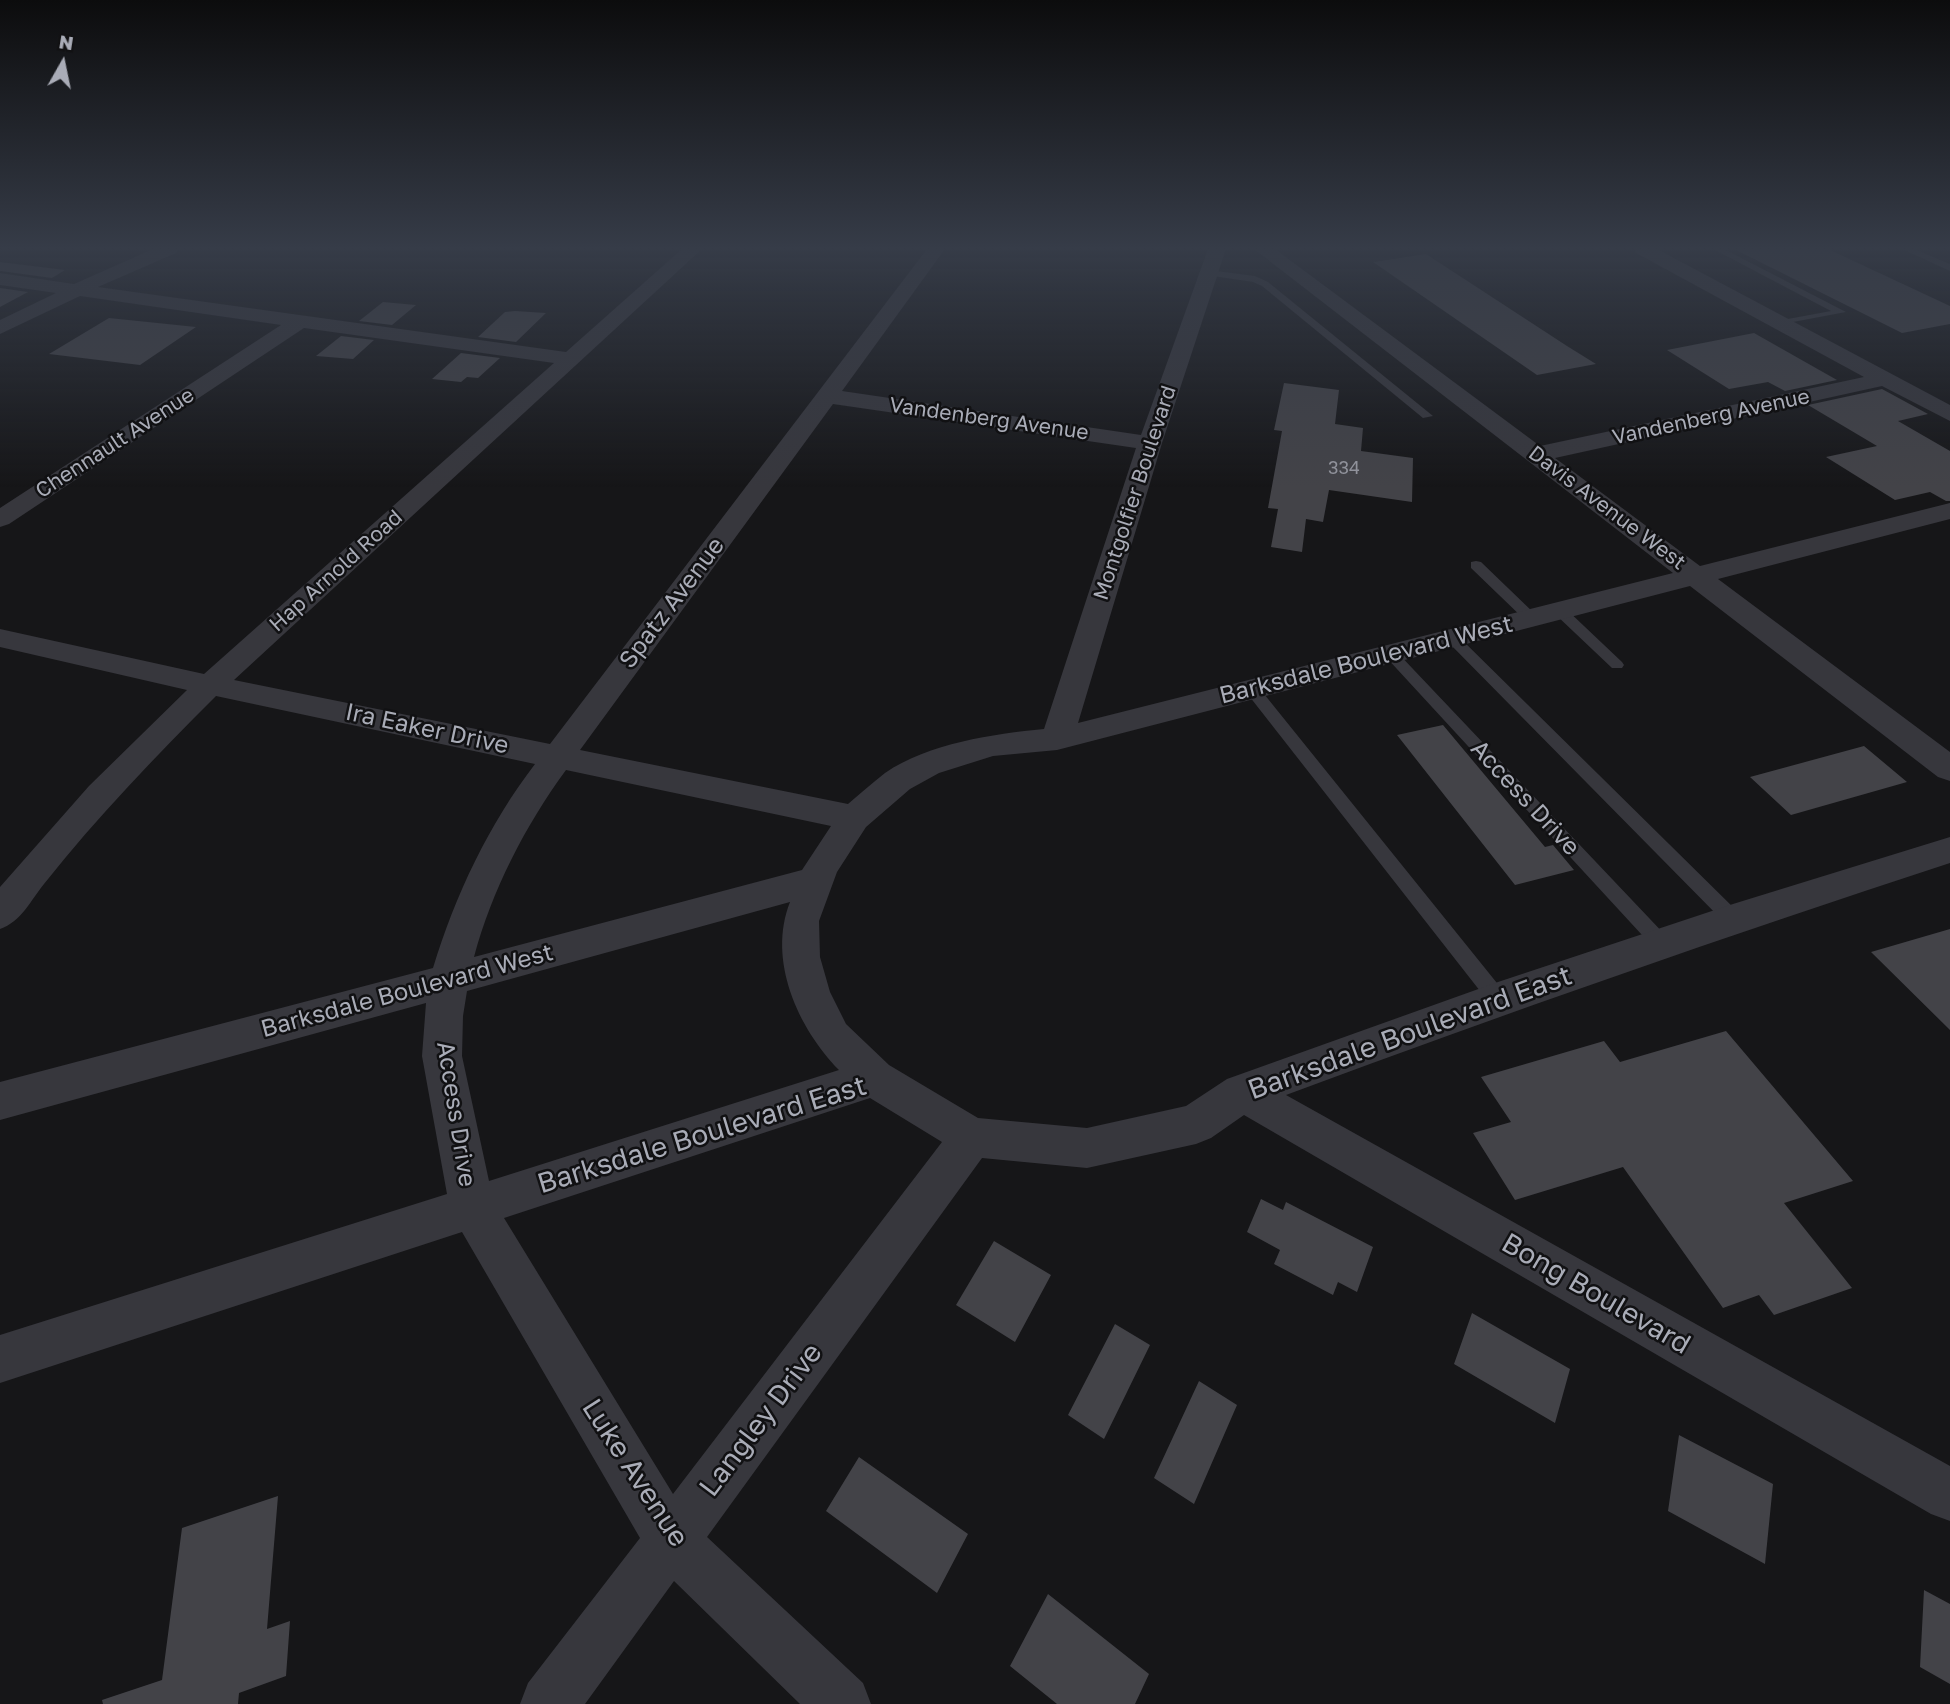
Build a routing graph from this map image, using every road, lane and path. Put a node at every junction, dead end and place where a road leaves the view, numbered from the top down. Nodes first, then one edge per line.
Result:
1 (289, 329) edge
2 (353, 329) edge
3 (604, 329) edge
4 (877, 329) edge
5 (1190, 329) edge
6 (1320, 329) edge
7 (1370, 329) edge
8 (1792, 329) edge
9 (570, 359) junction
10 (1885, 379) junction
11 (827, 396) junction
12 (1950, 414) edge
13 (1427, 416) dead end
14 (1150, 443) junction
15 (1538, 454) junction
16 (1950, 512) edge
17 (0, 519) edge
18 (1476, 565) dead end
19 (1698, 577) junction
20 (1560, 611) junction
21 (1531, 618) junction
22 (0, 638) edge
23 (1452, 638) junction
24 (1390, 653) junction
25 (1616, 664) dead end
26 (210, 685) junction
27 (1251, 688) junction
28 (1057, 739) junction
29 (558, 756) junction
30 (1950, 769) edge
31 (854, 818) junction
32 (1950, 850) edge
33 (818, 874) junction
34 (0, 914) edge
35 (1733, 919) junction
36 (1661, 943) junction
37 (449, 980) junction
38 (1498, 999) junction
39 (874, 1078) junction
40 (1242, 1092) junction
41 (0, 1101) edge
42 (972, 1137) junction
43 (472, 1207) junction
44 (0, 1359) edge
45 (1950, 1495) edge
46 (671, 1540) junction
47 (549, 1704) edge
48 (842, 1704) edge

1 - 17 street, Chennault Avenue
2 - 9 street
3 - 9 street, Hap Arnold Road
4 - 11 street, Spatz Avenue
5 - 14 street, Montgolfier Boulevard
6 - 13 lane
7 - 15 street, Davis Avenue West
8 - 10 street
9 - 26 street, Hap Arnold Road
10 - 12 street
10 - 15 street, Vandenberg Avenue
11 - 14 street, Vandenberg Avenue
11 - 29 street, Spatz Avenue
14 - 28 street, Montgolfier Boulevard
15 - 19 street, Davis Avenue West
16 - 19 street, Barksdale Boulevard West
18 - 21 lane
19 - 20 street, Barksdale Boulevard West
19 - 30 street, Davis Avenue West
20 - 21 street, Barksdale Boulevard West
20 - 25 lane
21 - 23 street, Barksdale Boulevard West
22 - 26 street, Ira Eaker Drive
23 - 24 street, Barksdale Boulevard West
23 - 35 lane
24 - 27 street, Barksdale Boulevard West
24 - 36 lane, Access Drive
26 - 29 street, Ira Eaker Drive
26 - 34 street, Hap Arnold Road
27 - 28 street, Barksdale Boulevard West
27 - 38 lane
28 - 31 street, Barksdale Boulevard West
29 - 31 street, Ira Eaker Drive
29 - 37 street, Spatz Avenue
31 - 33 street, Barksdale Boulevard West
32 - 35 street, Barksdale Boulevard East
33 - 37 street, Barksdale Boulevard West
33 - 39 street
35 - 36 street, Barksdale Boulevard East
36 - 38 street, Barksdale Boulevard East
37 - 41 street, Barksdale Boulevard West
37 - 43 street, Access Drive
38 - 40 street, Barksdale Boulevard East
39 - 42 street, Barksdale Boulevard East
39 - 43 street, Barksdale Boulevard East
40 - 42 street, Barksdale Boulevard East
40 - 45 street, Bong Boulevard
42 - 46 street, Langley Drive
43 - 44 street, Barksdale Boulevard East
43 - 46 street, Luke Avenue
46 - 47 street, Langley Drive
46 - 48 street, Luke Avenue

